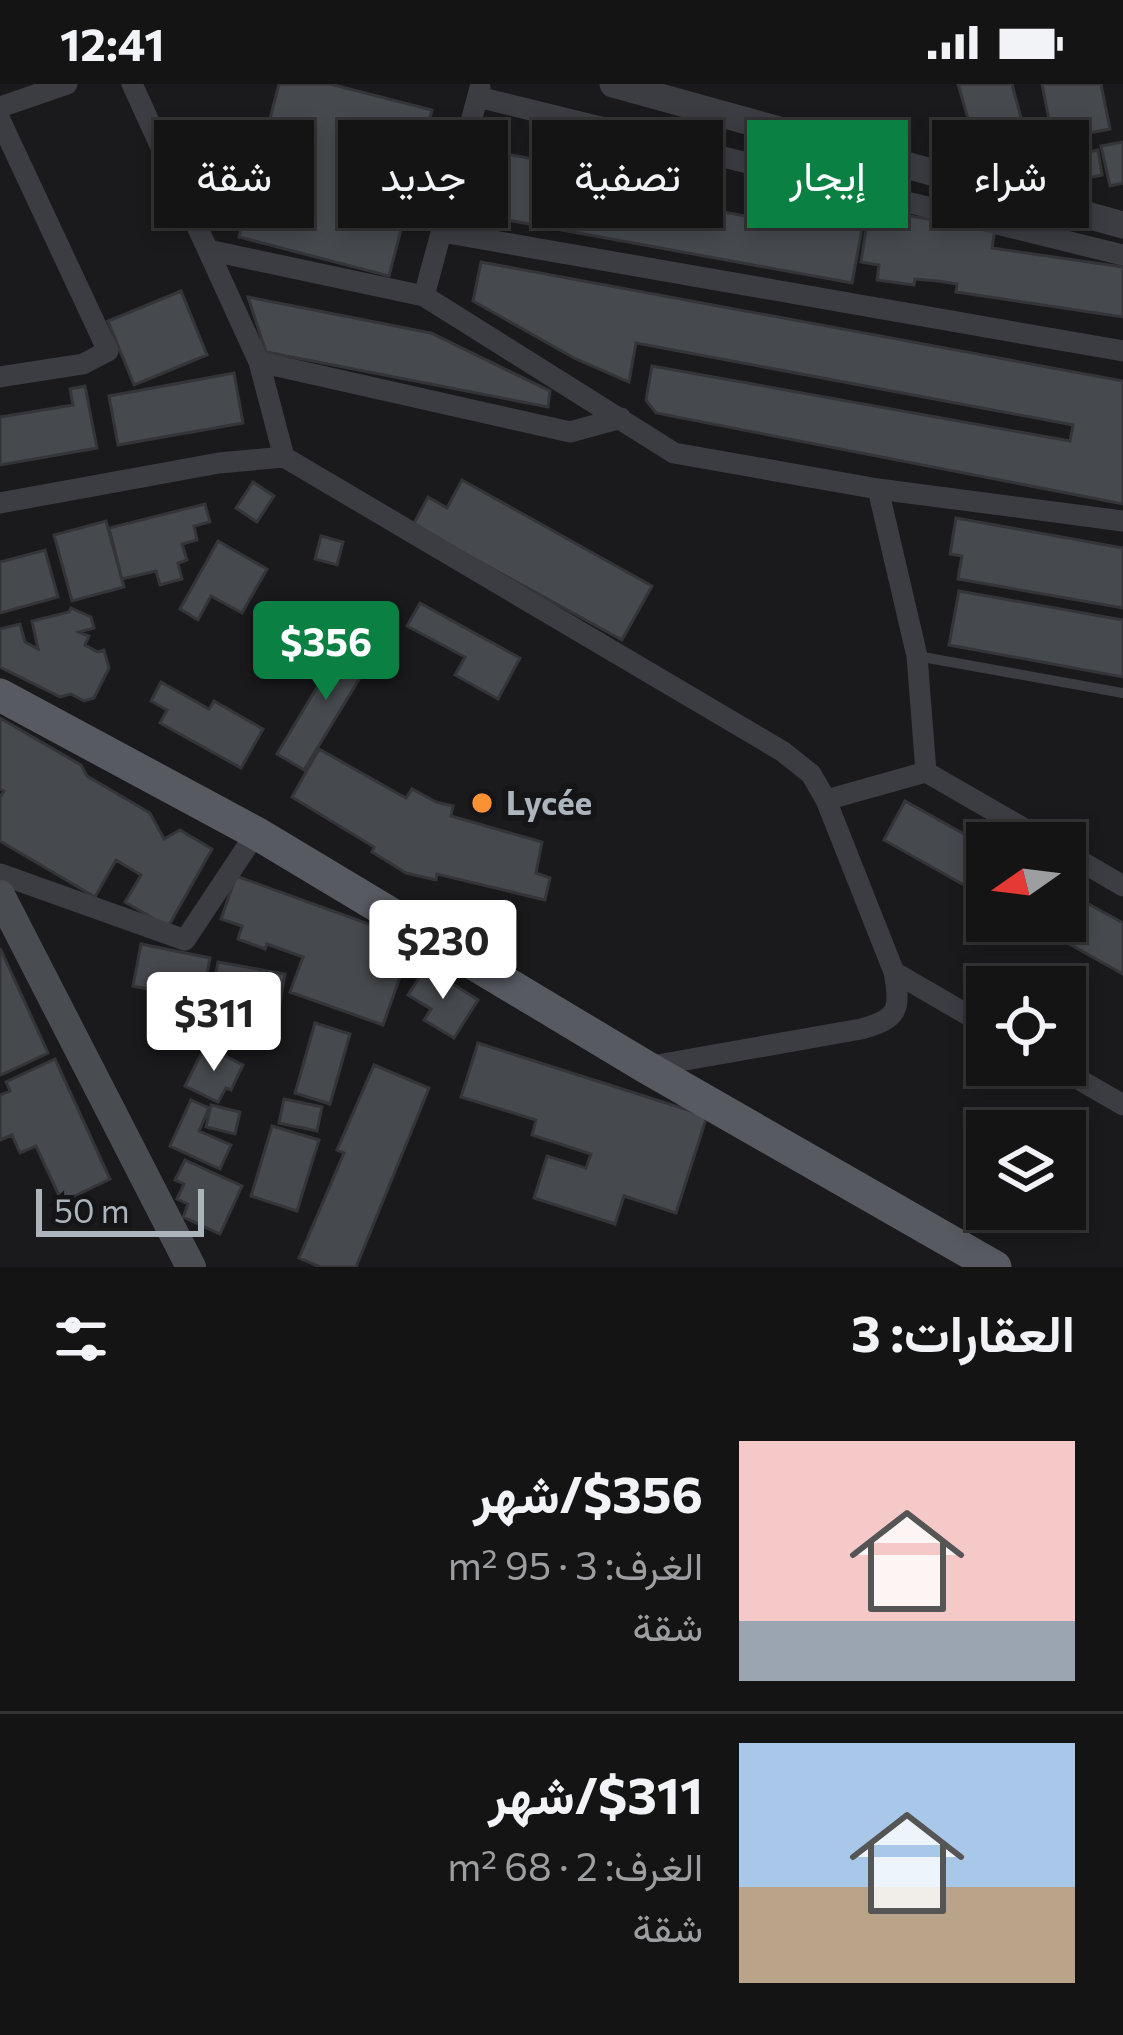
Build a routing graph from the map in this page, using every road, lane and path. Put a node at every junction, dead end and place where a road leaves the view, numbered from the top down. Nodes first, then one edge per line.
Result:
1 (67, 84) edge
2 (132, 84) edge
3 (613, 84) edge
4 (480, 90) edge
5 (0, 107) edge
6 (0, 120) edge
7 (1123, 225) edge
8 (442, 232) junction
9 (208, 250) junction
10 (1123, 255) edge
11 (424, 296) junction
12 (1123, 351) edge
13 (259, 362) junction
14 (0, 377) edge
15 (621, 418) junction
16 (284, 457) junction
17 (878, 489) junction
18 (0, 503) edge
19 (1123, 521) edge
20 (917, 656) junction
21 (1123, 693) edge
22 (0, 694) edge
23 (926, 772) junction
24 (826, 800) junction
25 (1013, 822) edge
26 (256, 832) junction
27 (1086, 864) edge
28 (0, 874) edge
29 (1123, 886) edge
30 (0, 895) edge
31 (894, 972) junction
32 (966, 1014) edge
33 (646, 1066) junction
34 (1086, 1084) edge
35 (1123, 1105) edge
36 (191, 1267) edge
37 (994, 1267) edge

1 - 5 street
2 - 9 street
3 - 7 street
4 - 8 street
4 - 10 street
6 - 14 street
8 - 11 street
8 - 12 street
9 - 11 street
9 - 13 street
11 - 15 street
13 - 15 street
13 - 16 street
15 - 17 street
16 - 18 street
16 - 24 street
17 - 19 street
17 - 20 street
20 - 21 lane
20 - 23 street
22 - 26 main road
23 - 24 street
23 - 25 street
24 - 31 street
26 - 28 street
26 - 33 main road
27 - 29 street
30 - 36 main road
31 - 32 street
31 - 33 street
33 - 37 main road
34 - 35 street

